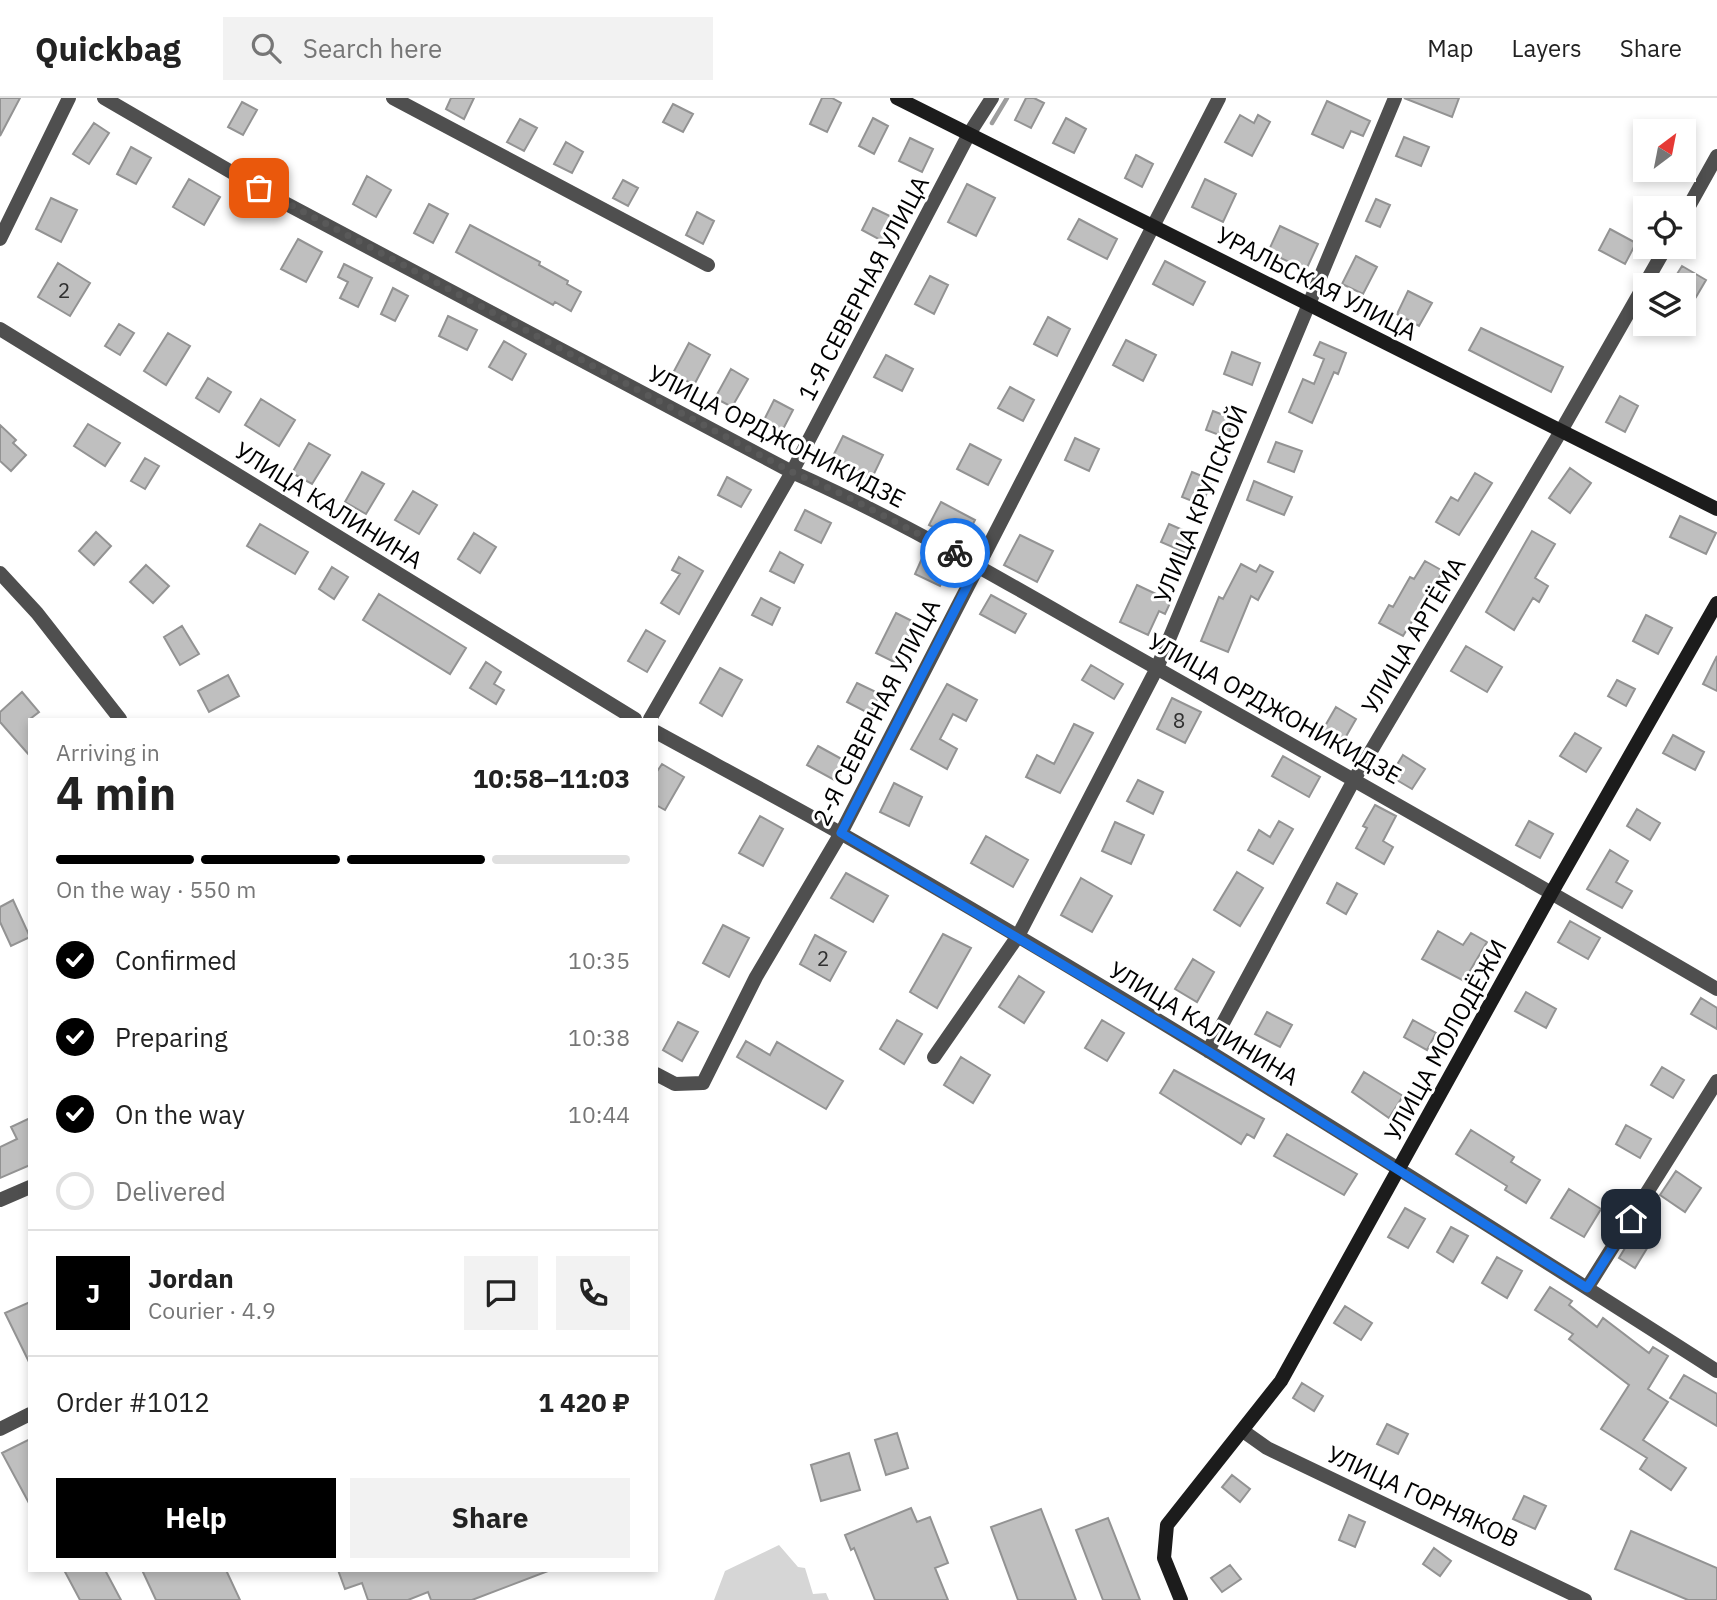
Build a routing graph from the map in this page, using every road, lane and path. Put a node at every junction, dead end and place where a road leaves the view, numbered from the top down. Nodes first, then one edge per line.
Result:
1 (69, 98) edge
2 (104, 98) edge
3 (393, 98) edge
4 (897, 98) edge
5 (992, 98) edge
6 (1219, 98) edge
7 (1395, 98) edge
8 (969, 134) junction
9 (1717, 156) edge
10 (1695, 196) edge
11 (1155, 226) junction
12 (0, 239) edge
13 (1658, 259) edge
14 (708, 265) dead end
15 (1308, 304) junction
16 (0, 328) edge
17 (1561, 430) junction
18 (792, 472) junction
19 (1717, 509) edge
20 (978, 565) junction
21 (0, 573) edge
22 (1717, 603) edge
23 (1157, 668) junction
24 (119, 718) edge
25 (633, 718) edge
26 (651, 718) edge
27 (658, 733) edge
28 (1355, 779) junction
29 (841, 833) junction
30 (1552, 892) junction
31 (1018, 936) junction
32 (1717, 989) edge
33 (1208, 1051) junction
34 (934, 1057) dead end
35 (658, 1075) edge
36 (1717, 1081) edge
37 (1400, 1170) junction
38 (28, 1188) edge
39 (0, 1200) edge
40 (1587, 1288) junction
41 (1717, 1371) edge
42 (28, 1415) edge
43 (0, 1430) edge
44 (1243, 1431) junction
45 (1181, 1600) edge
46 (1585, 1600) edge

1 - 12 street
2 - 18 street, УЛИЦА ОРДЖОНИКИДЗЕ
3 - 14 street
4 - 8 main road, УРАЛЬСКАЯ УЛИЦА
5 - 8 street, 1-Я СЕВЕРНАЯ УЛИЦА
6 - 11 street, 2-Я СЕВЕРНАЯ УЛИЦА
7 - 15 street, УЛИЦА КРУПСКОЙ
8 - 11 main road, УРАЛЬСКАЯ УЛИЦА
8 - 18 street, 1-Я СЕВЕРНАЯ УЛИЦА
9 - 10 street
11 - 15 main road, УРАЛЬСКАЯ УЛИЦА
11 - 20 street, 2-Я СЕВЕРНАЯ УЛИЦА
13 - 17 street, УЛИЦА АРТЁМА
15 - 17 main road, УРАЛЬСКАЯ УЛИЦА
15 - 23 street, УЛИЦА КРУПСКОЙ
16 - 25 street, УЛИЦА КАЛИНИНА
17 - 19 main road, УРАЛЬСКАЯ УЛИЦА
17 - 28 street, УЛИЦА АРТЁМА
18 - 20 street, УЛИЦА ОРДЖОНИКИДЗЕ
18 - 26 street, 1-Я СЕВЕРНАЯ УЛИЦА
20 - 23 street, УЛИЦА ОРДЖОНИКИДЗЕ
20 - 29 street, 2-Я СЕВЕРНАЯ УЛИЦА
21 - 24 street
22 - 30 main road, УЛИЦА МОЛОДЁЖИ
23 - 28 street, УЛИЦА ОРДЖОНИКИДЗЕ
23 - 31 street, УЛИЦА КРУПСКОЙ
27 - 29 street, УЛИЦА КАЛИНИНА
28 - 30 street, УЛИЦА ОРДЖОНИКИДЗЕ
28 - 33 street, УЛИЦА АРТЁМА
29 - 31 street, УЛИЦА КАЛИНИНА
29 - 35 street, 2-Я СЕВЕРНАЯ УЛИЦА
30 - 32 street, УЛИЦА ОРДЖОНИКИДЗЕ
30 - 37 main road, УЛИЦА МОЛОДЁЖИ
31 - 33 street, УЛИЦА КАЛИНИНА
31 - 34 street, УЛИЦА КРУПСКОЙ
33 - 37 street, УЛИЦА КАЛИНИНА
36 - 40 street
37 - 40 street, УЛИЦА КАЛИНИНА
37 - 44 main road, УЛИЦА МОЛОДЁЖИ
38 - 39 street
40 - 41 street, УЛИЦА КАЛИНИНА
42 - 43 street
44 - 45 main road, УЛИЦА МОЛОДЁЖИ
44 - 46 street, УЛИЦА ГОРНЯКОВ

